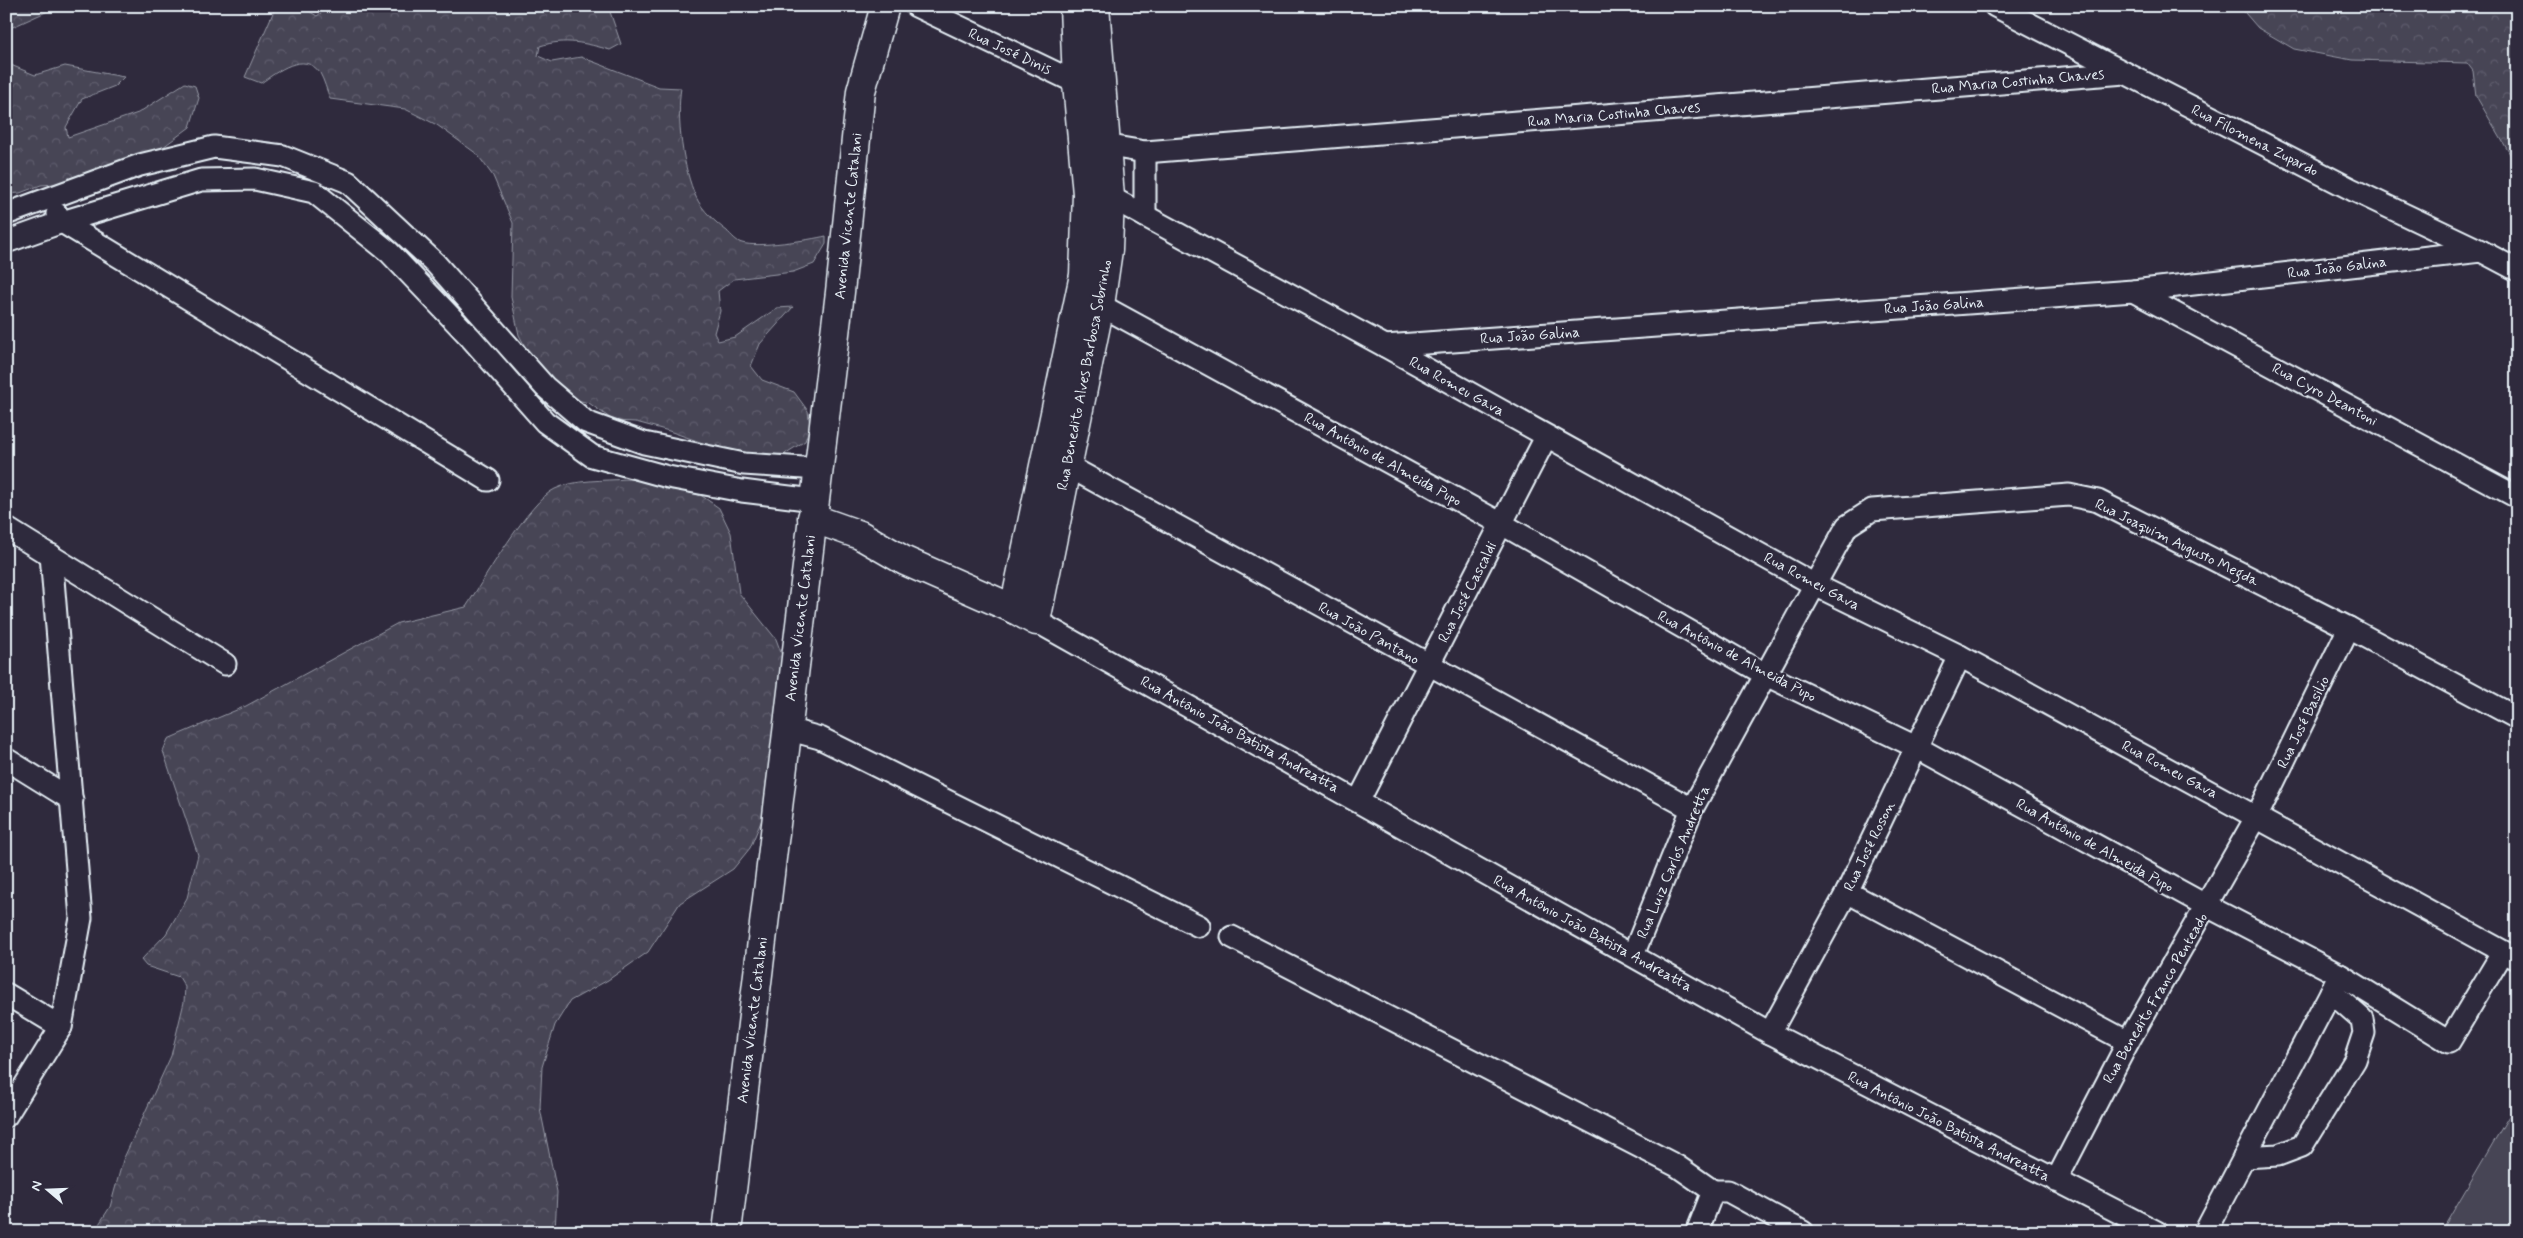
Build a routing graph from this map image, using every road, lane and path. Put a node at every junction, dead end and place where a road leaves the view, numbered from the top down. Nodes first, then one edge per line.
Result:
1 (885, 6) edge
2 (916, 6) edge
3 (1074, 6) edge
4 (1095, 6) edge
5 (1995, 6) edge
6 (2125, 73) junction
7 (1077, 83) junction
8 (1104, 145) junction
9 (1145, 152) junction
10 (292, 160) junction
11 (284, 186) junction
12 (1099, 196) junction
13 (47, 198) junction
14 (6, 214) edge
15 (1145, 216) junction
16 (62, 222) junction
17 (6, 242) edge
18 (2481, 250) junction
19 (2517, 270) edge
20 (2133, 291) junction
21 (1089, 303) junction
22 (1385, 346) junction
23 (1546, 437) junction
24 (1056, 462) junction
25 (818, 469) junction
26 (488, 480) dead end
27 (2517, 497) edge
28 (813, 509) junction
29 (1502, 524) junction
30 (6, 528) edge
31 (51, 555) junction
32 (1815, 585) junction
33 (1025, 615) junction
34 (2349, 628) junction
35 (1960, 656) junction
36 (225, 664) dead end
37 (1430, 666) junction
38 (1766, 675) junction
39 (2517, 718) edge
40 (787, 729) junction
41 (1916, 747) junction
42 (6, 759) edge
43 (72, 800) junction
44 (1359, 800) junction
45 (1692, 809) junction
46 (2257, 816) junction
47 (1847, 892) junction
48 (2207, 906) junction
49 (1199, 926) dead end
50 (1232, 937) dead end
51 (1633, 955) junction
52 (2510, 956) edge
53 (2335, 983) junction
54 (6, 994) edge
55 (61, 1027) junction
56 (1770, 1033) junction
57 (2128, 1042) junction
58 (6, 1116) edge
59 (2244, 1157) junction
60 (2056, 1181) junction
61 (1720, 1191) junction
62 (727, 1232) edge
63 (1696, 1232) edge
64 (1803, 1232) edge
65 (2157, 1232) edge
66 (2204, 1232) edge

1 - 25 main road, Avenida Vicente Catalani
2 - 7 street, Rua José Dinis
3 - 7 main road, Rua Benedito Alves Barbosa Sobrinho
4 - 8 main road, Rua Benedito Alves Barbosa Sobrinho
5 - 6 street, Rua Filomena Zupardo
6 - 9 street, Rua Maria Costinha Chaves
6 - 18 street, Rua Filomena Zupardo
7 - 12 main road, Rua Benedito Alves Barbosa Sobrinho
8 - 9 street, Rua Maria Costinha Chaves
8 - 12 main road, Rua Benedito Alves Barbosa Sobrinho
9 - 15 street
10 - 11 street
10 - 13 street
10 - 25 street
11 - 16 street
11 - 28 street
12 - 15 street, Rua Romeu Gava
12 - 21 main road, Rua Benedito Alves Barbosa Sobrinho
13 - 14 street
13 - 16 street
15 - 22 street, Rua Romeu Gava
16 - 17 street
16 - 26 street
18 - 19 street, Rua Filomena Zupardo
18 - 20 street, Rua João Galina
20 - 22 street, Rua João Galina
20 - 27 street, Rua Cyro Deantoni
21 - 24 main road, Rua Benedito Alves Barbosa Sobrinho
21 - 29 street, Rua Antônio de Almeida Pupo
22 - 23 street, Rua Romeu Gava
23 - 29 street, Rua José Cascaldi
23 - 32 street, Rua Romeu Gava
24 - 33 main road, Rua Benedito Alves Barbosa Sobrinho
24 - 37 street, Rua João Pantano
25 - 28 main road, Avenida Vicente Catalani
28 - 33 main road, Rua Antônio João Batista Andreatta
28 - 40 main road, Avenida Vicente Catalani
29 - 37 street, Rua José Cascaldi
29 - 38 street, Rua Antônio de Almeida Pupo
30 - 31 street
31 - 36 street
31 - 43 street
32 - 34 street, Rua Joaquim Augusto Megda
32 - 35 street, Rua Romeu Gava
32 - 38 street, Rua Luiz Carlos Andretta
33 - 44 street, Rua Antônio João Batista Andreatta
34 - 39 street, Rua Joaquim Augusto Megda
34 - 46 street, Rua José Basilio
35 - 41 street, Rua José Roson
35 - 46 street, Rua Romeu Gava
37 - 44 street, Rua José Cascaldi
37 - 45 street, Rua João Pantano
38 - 41 street, Rua Antônio de Almeida Pupo
38 - 45 street, Rua Luiz Carlos Andretta
40 - 49 street
40 - 62 main road, Avenida Vicente Catalani
41 - 47 street, Rua José Roson
41 - 48 street, Rua Antônio de Almeida Pupo
42 - 43 street
43 - 55 street
44 - 51 street, Rua Antônio João Batista Andreatta
45 - 51 street, Rua Luiz Carlos Andretta
46 - 48 street, Rua Benedito Franco Penteado
46 - 52 street, Rua Romeu Gava
47 - 56 street, Rua José Roson
47 - 57 street
48 - 53 street, Rua Antônio de Almeida Pupo
48 - 57 street, Rua Benedito Franco Penteado
50 - 61 street
51 - 56 street, Rua Antônio João Batista Andreatta
52 - 53 street, Rua Antônio de Almeida Pupo
53 - 59 street
53 - 59 street
54 - 55 street
55 - 58 street
56 - 60 street, Rua Antônio João Batista Andreatta
57 - 60 street, Rua Benedito Franco Penteado
59 - 66 street
60 - 65 street, Rua Antônio João Batista Andreatta
61 - 63 street
61 - 64 street

